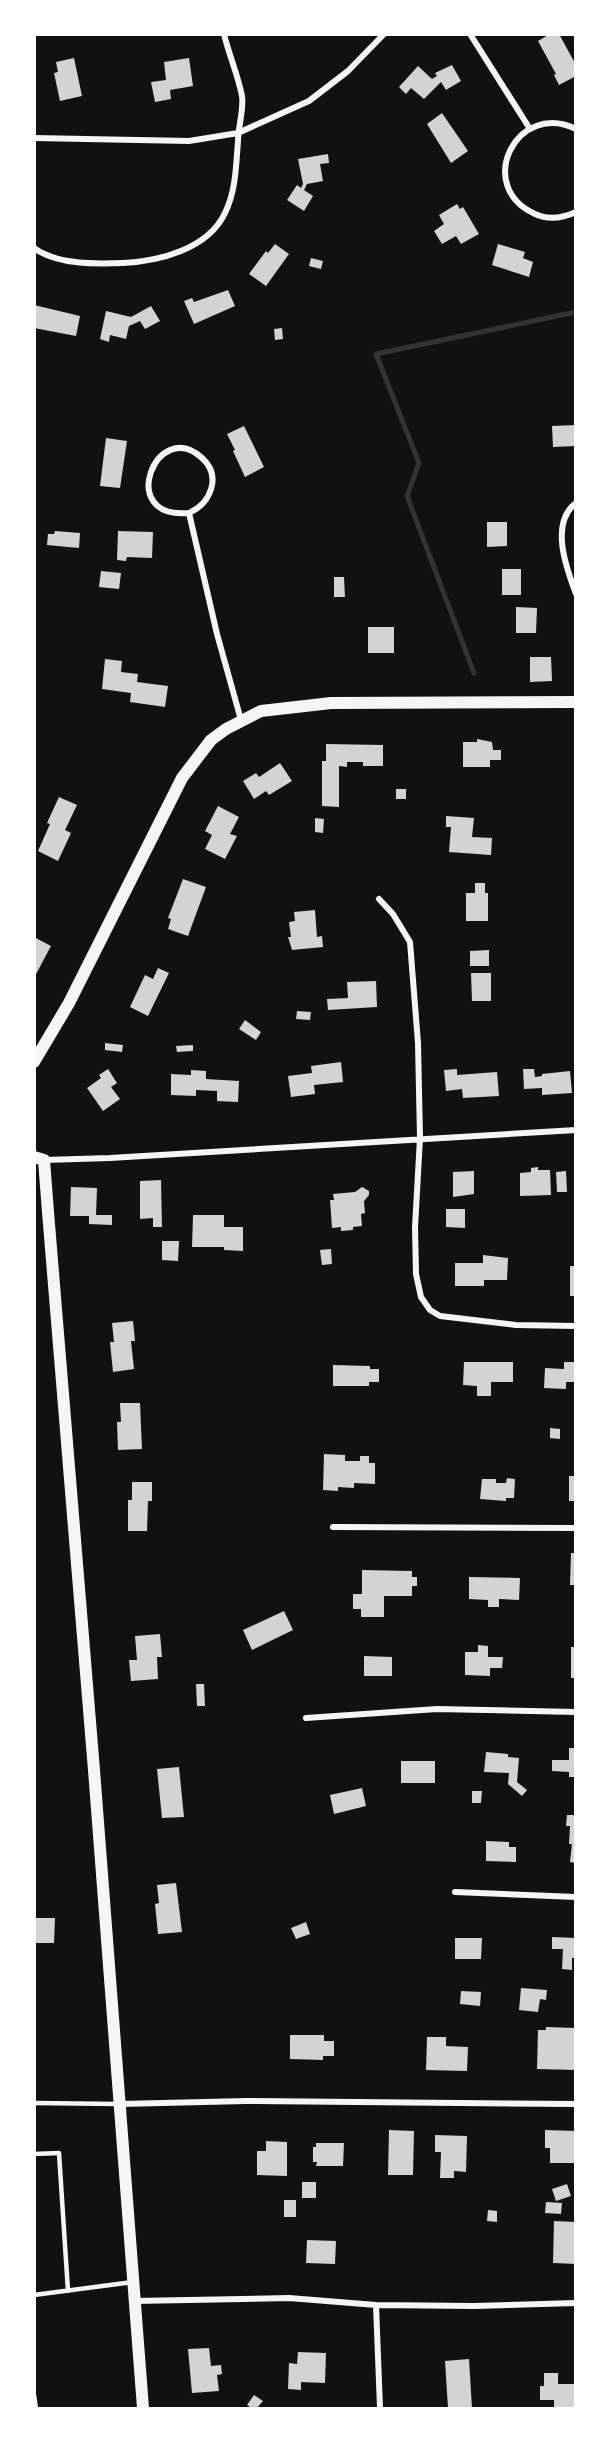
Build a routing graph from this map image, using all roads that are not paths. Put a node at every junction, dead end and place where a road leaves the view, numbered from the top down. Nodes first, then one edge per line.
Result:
1 (224, 34) edge
2 (384, 34) edge
3 (470, 34) edge
4 (530, 129) junction
5 (576, 129) edge
6 (238, 133) junction
7 (34, 138) edge
8 (576, 212) edge
9 (34, 248) edge
10 (576, 503) edge
11 (189, 513) junction
12 (576, 594) edge
13 (576, 702) edge
14 (241, 720) junction
15 (379, 899) dead end
16 (34, 1062) edge
17 (576, 1130) edge
18 (420, 1138) junction
19 (39, 1158) edge
20 (576, 1326) edge
21 (333, 1527) dead end
22 (576, 1528) edge
23 (576, 1712) edge
24 (306, 1718) dead end
25 (454, 1892) dead end
26 (576, 1897) edge
27 (34, 2103) edge
28 (119, 2104) junction
29 (576, 2104) edge
30 (34, 2154) edge
31 (133, 2282) junction
32 (68, 2291) junction
33 (34, 2295) edge
34 (134, 2301) junction
35 (576, 2303) edge
36 (376, 2305) junction
37 (34, 2395) edge
38 (36, 2409) edge
39 (143, 2409) edge
40 (380, 2409) edge

1 - 6 street
2 - 6 street
3 - 4 street
4 - 5 street
4 - 8 street
6 - 7 street
6 - 9 street
10 - 12 street
11 - 11 street
11 - 14 street
13 - 14 main road
14 - 16 main road
15 - 18 street
17 - 18 street
18 - 19 street
18 - 20 street
19 - 28 main road
21 - 22 street
23 - 24 street
25 - 26 street
27 - 28 lane
28 - 29 street
28 - 31 main road
30 - 32 lane
31 - 32 lane
31 - 34 main road
32 - 33 lane
34 - 36 street
34 - 39 main road
35 - 36 street
36 - 40 street
37 - 38 lane

